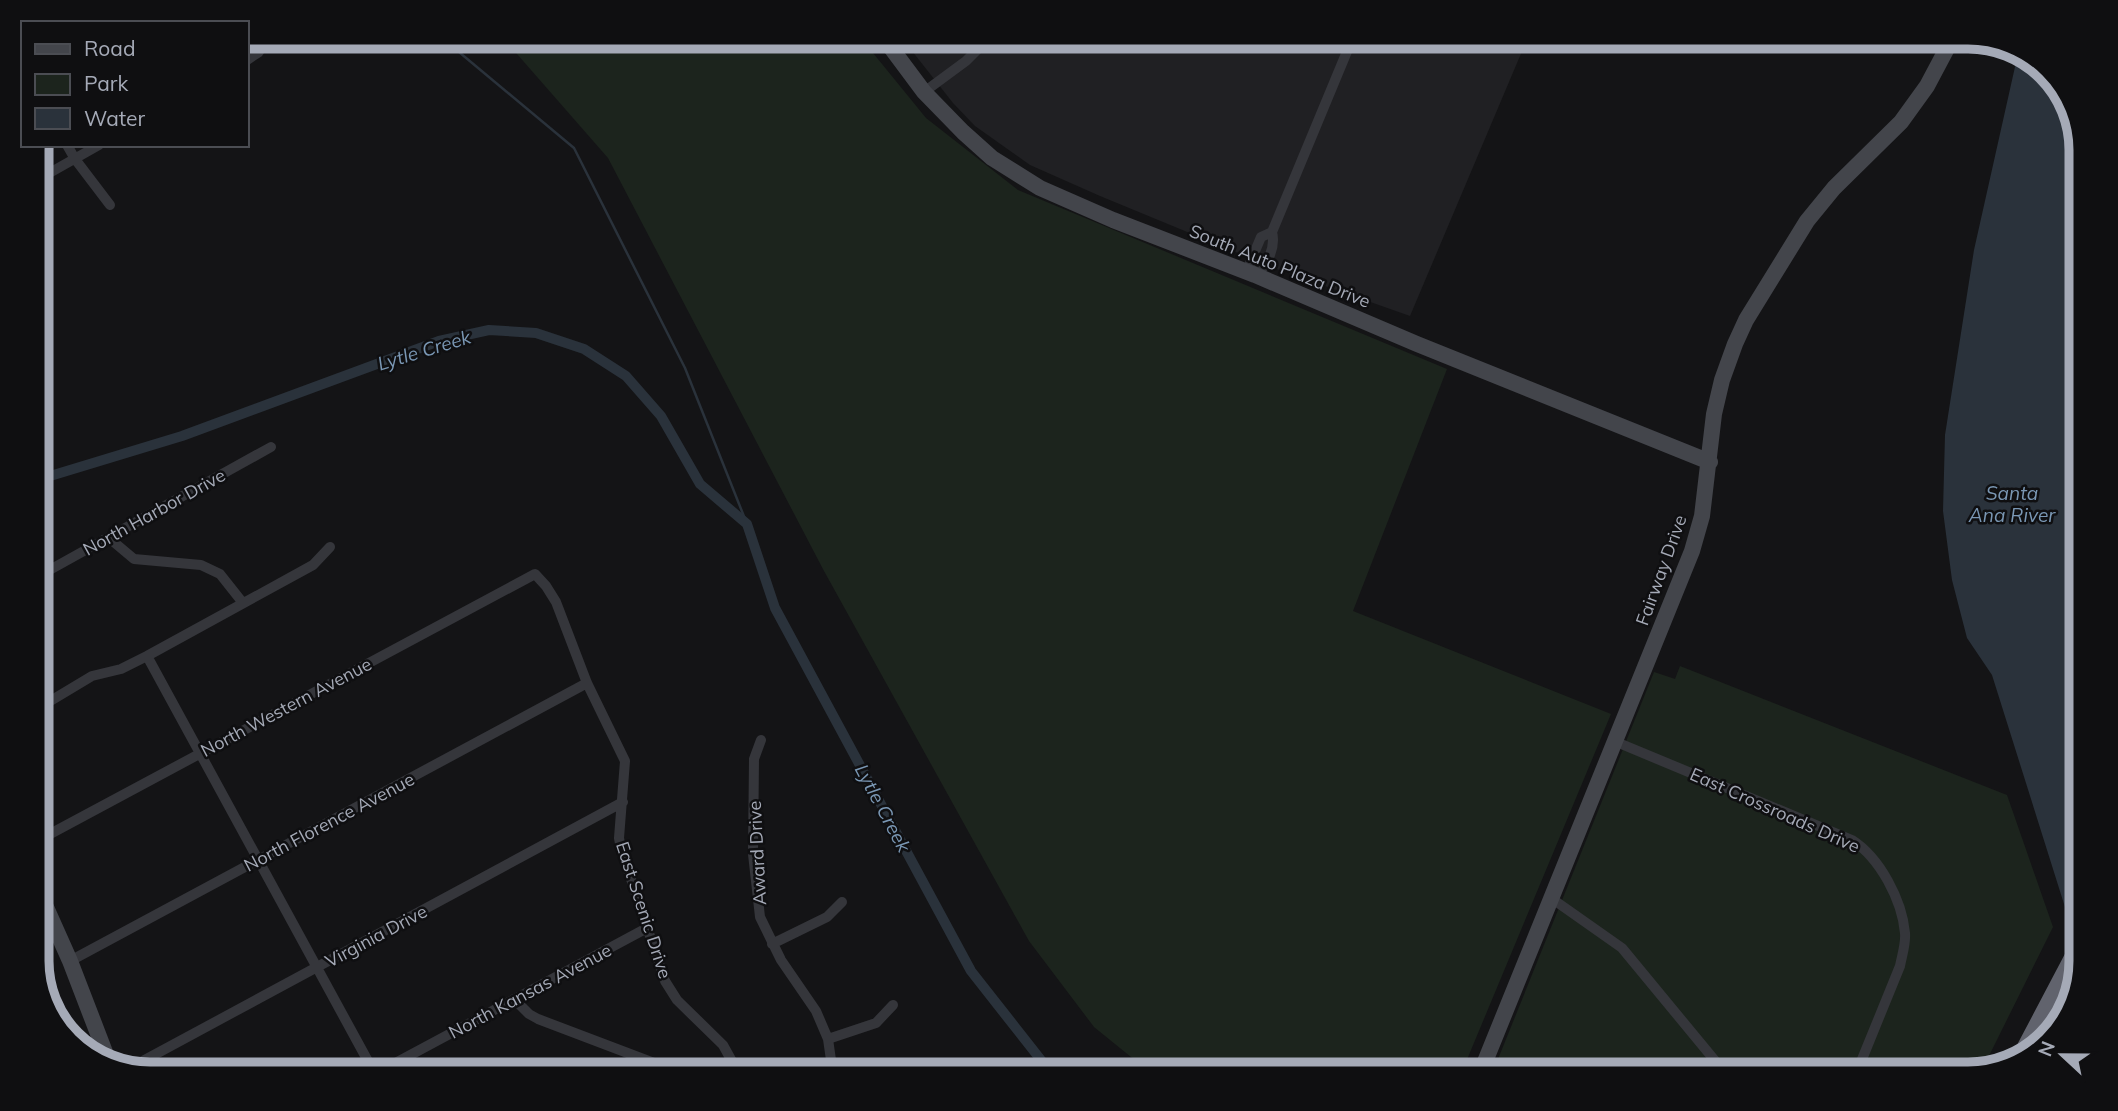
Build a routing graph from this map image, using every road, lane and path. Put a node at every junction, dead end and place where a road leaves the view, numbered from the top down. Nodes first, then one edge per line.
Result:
1 (892, 49) edge
2 (978, 49) edge
3 (1348, 49) edge
4 (1947, 49) edge
5 (924, 92) junction
6 (68, 147) edge
7 (96, 147) edge
8 (75, 159) junction
9 (49, 173) edge
10 (110, 205) dead end
11 (1255, 275) junction
12 (271, 447) dead end
13 (1710, 462) junction
14 (109, 538) junction
15 (330, 547) dead end
16 (49, 570) edge
17 (535, 574) joint
18 (243, 603) junction
19 (147, 656) junction
20 (587, 683) junction
21 (49, 702) edge
22 (761, 740) dead end
23 (1614, 741) junction
24 (201, 752) junction
25 (623, 802) junction
26 (49, 834) edge
27 (258, 860) junction
28 (1550, 898) junction
29 (842, 902) dead end
30 (49, 914) edge
31 (647, 928) junction
32 (772, 944) junction
33 (70, 961) junction
34 (317, 967) junction
35 (2068, 970) edge
36 (514, 999) junction
37 (894, 1005) dead end
38 (2032, 1039) edge
39 (828, 1040) junction
40 (105, 1052) edge
41 (142, 1061) edge
42 (368, 1062) edge
43 (397, 1062) edge
44 (651, 1062) edge
45 (732, 1062) edge
46 (831, 1062) edge
47 (1485, 1062) edge
48 (1716, 1062) edge
49 (1861, 1062) edge

1 - 5 street, South Auto Plaza Drive
2 - 5 street
3 - 11 street
4 - 13 street, Fairway Drive
5 - 11 street, South Auto Plaza Drive
6 - 8 street
7 - 8 street
8 - 9 street
8 - 10 street
11 - 13 street, South Auto Plaza Drive
12 - 14 street, North Harbor Drive
13 - 23 street, Fairway Drive
14 - 16 street, North Harbor Drive
14 - 18 street
15 - 18 street
17 - 20 street, East Scenic Drive
17 - 24 street, North Western Avenue
18 - 19 street
19 - 21 street
19 - 24 street
20 - 25 street, East Scenic Drive
20 - 27 street, North Florence Avenue
22 - 32 street, Award Drive
23 - 28 street, Fairway Drive
23 - 49 street, East Crossroads Drive
24 - 26 street, North Western Avenue
24 - 27 street
25 - 31 street, East Scenic Drive
25 - 34 street, Virginia Drive
27 - 33 street, North Florence Avenue
27 - 34 street
28 - 47 street, Fairway Drive
28 - 48 street
29 - 32 street
30 - 33 street
31 - 36 street, North Kansas Avenue
31 - 45 street, East Scenic Drive
32 - 39 street, Award Drive
33 - 40 street
34 - 41 street, Virginia Drive
34 - 42 street
35 - 38 highway
36 - 43 street, North Kansas Avenue
36 - 44 street
37 - 39 street
39 - 46 street, Award Drive

